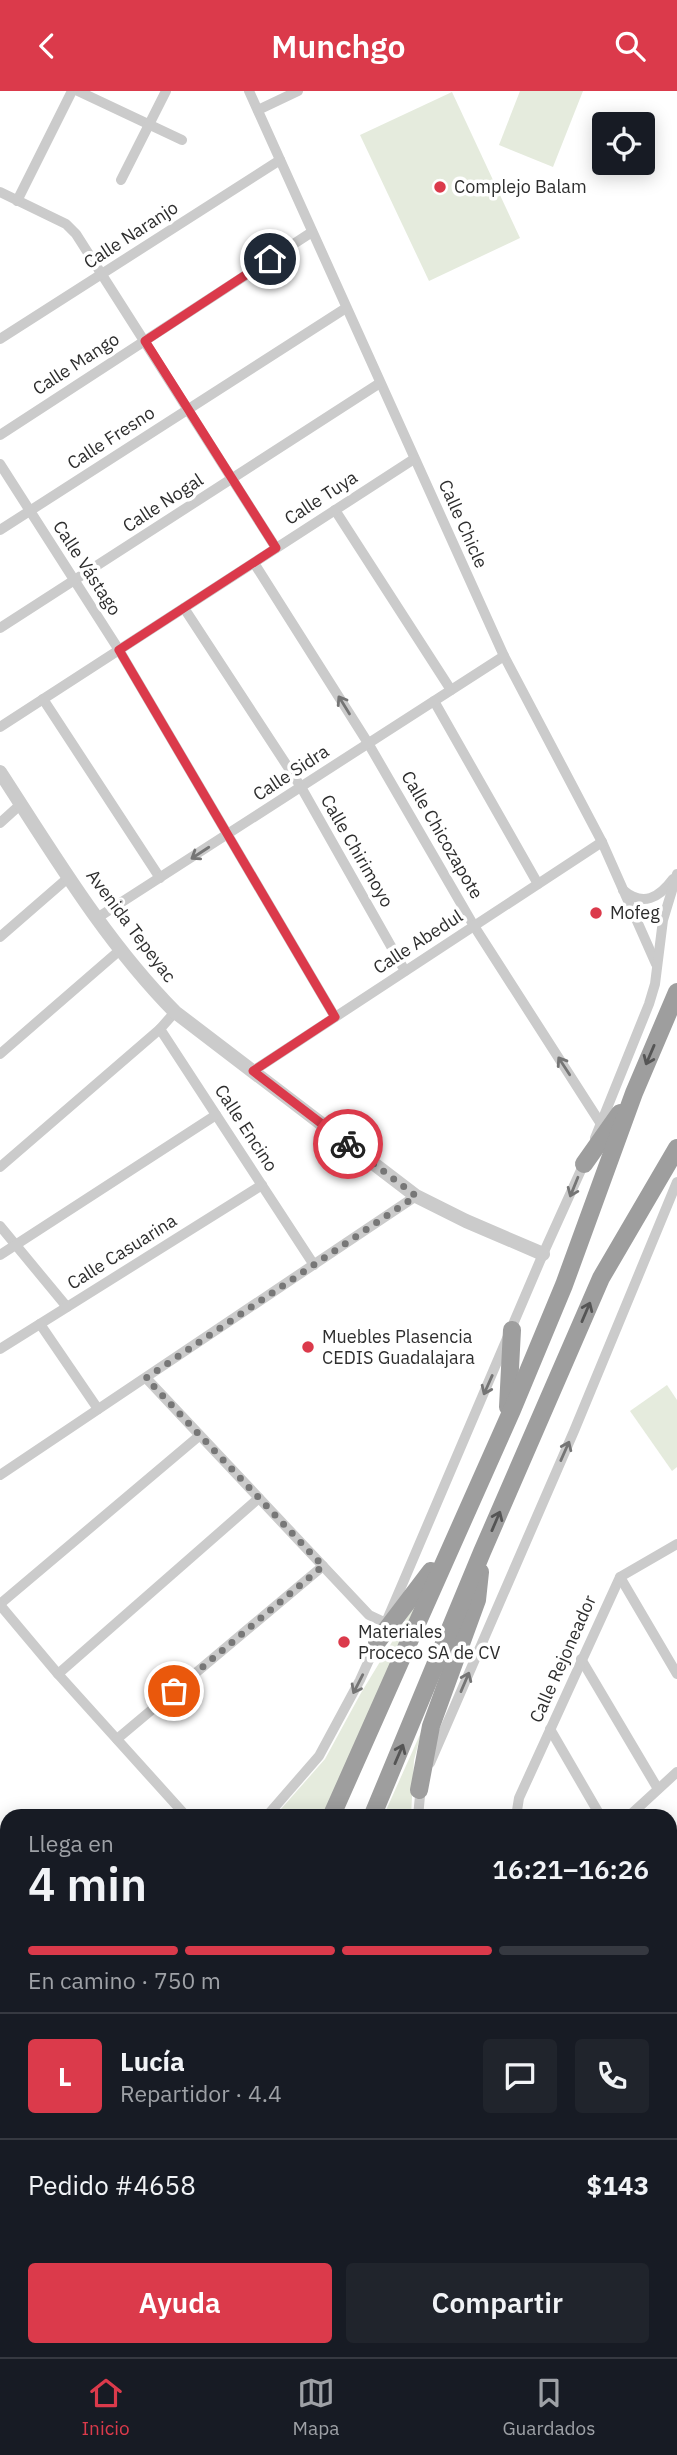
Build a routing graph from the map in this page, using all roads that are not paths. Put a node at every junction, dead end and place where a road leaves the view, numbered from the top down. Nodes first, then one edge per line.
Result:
1 (72, 91) edge
2 (78, 91) edge
3 (166, 91) edge
4 (249, 91) edge
5 (298, 91) edge
6 (258, 110) junction
7 (149, 124) junction
8 (182, 140) dead end
9 (280, 160) junction
10 (121, 180) dead end
11 (0, 192) edge
12 (17, 201) junction
13 (312, 232) junction
14 (102, 274) junction
15 (346, 308) junction
16 (0, 339) edge
17 (145, 341) junction
18 (380, 383) junction
19 (188, 409) junction
20 (0, 435) edge
21 (414, 459) junction
22 (0, 464) edge
23 (233, 479) junction
24 (30, 510) junction
25 (335, 510) junction
26 (0, 530) edge
27 (276, 548) junction
28 (254, 563) junction
29 (74, 580) junction
30 (184, 608) junction
31 (0, 628) edge
32 (119, 650) junction
33 (504, 656) junction
34 (451, 690) junction
35 (43, 699) junction
36 (434, 701) junction
37 (0, 727) edge
38 (368, 743) junction
39 (0, 772) edge
40 (301, 787) junction
41 (21, 804) junction
42 (0, 823) edge
43 (228, 834) junction
44 (602, 842) junction
45 (677, 874) edge
46 (69, 877) junction
47 (160, 879) junction
48 (538, 884) junction
49 (622, 889) junction
50 (96, 918) junction
51 (474, 926) junction
52 (0, 937) edge
53 (120, 950) junction
54 (656, 965) junction
55 (405, 971) junction
56 (677, 992) edge
57 (175, 1011) junction
58 (335, 1017) junction
59 (160, 1029) junction
60 (0, 1053) edge
61 (253, 1071) junction
62 (634, 1093) junction
63 (216, 1115) junction
64 (601, 1124) junction
65 (677, 1148) edge
66 (584, 1164) junction
67 (0, 1167) edge
68 (677, 1182) edge
69 (262, 1185) junction
70 (416, 1196) junction
71 (0, 1226) edge
72 (16, 1244) junction
73 (542, 1254) junction
74 (0, 1255) edge
75 (314, 1265) junction
76 (68, 1307) junction
77 (40, 1324) junction
78 (512, 1330) junction
79 (0, 1349) edge
80 (146, 1378) junction
81 (98, 1409) junction
82 (508, 1419) junction
83 (199, 1436) junction
84 (0, 1475) edge
85 (258, 1498) junction
86 (677, 1544) edge
87 (450, 1546) junction
88 (482, 1552) junction
89 (323, 1566) junction
90 (620, 1577) junction
91 (0, 1604) edge
92 (386, 1623) junction
93 (377, 1642) junction
94 (581, 1659) junction
95 (58, 1674) junction
96 (677, 1674) edge
97 (550, 1730) junction
98 (117, 1739) junction
99 (677, 1772) edge
100 (658, 1789) junction
101 (419, 1790) junction
102 (180, 1809) edge
103 (273, 1809) edge
104 (335, 1809) edge
105 (375, 1809) edge
106 (418, 1809) edge
107 (517, 1809) edge
108 (596, 1809) edge
109 (637, 1809) edge

1 - 12 street
2 - 7 street
3 - 7 street
4 - 6 street, Calle Chicle
5 - 6 street
6 - 9 street, Calle Chicle
7 - 8 street
7 - 10 street
9 - 13 street, Calle Chicle
9 - 14 street, Calle Naranjo
11 - 12 street
12 - 14 street
13 - 15 street, Calle Chicle
13 - 17 street, Calle Mango
14 - 16 street, Calle Naranjo
14 - 17 street
15 - 18 street, Calle Chicle
15 - 19 street, Calle Fresno
17 - 19 street
17 - 20 street, Calle Mango
18 - 21 street, Calle Chicle
18 - 23 street, Calle Nogal
19 - 23 street
19 - 24 street, Calle Fresno
21 - 25 street, Calle Tuya
21 - 33 street, Calle Chicle
22 - 24 street, Calle Vástago
23 - 27 street
23 - 29 street, Calle Nogal
24 - 26 street, Calle Fresno
24 - 29 street, Calle Vástago
25 - 27 street, Calle Tuya
25 - 34 street
27 - 28 street, Calle Tuya
28 - 30 street, Calle Tuya
38 -> 28 street, Calle Chicozapote
29 - 31 street, Calle Nogal
29 - 32 street, Calle Vástago
30 - 32 street, Calle Tuya
30 - 40 street, Calle Chirimoyo
32 - 35 street, Calle Tuya
32 - 43 street, Calle Vástago
33 - 34 street, Calle Sidra
33 - 44 street, Calle Chicle
34 - 36 street, Calle Sidra
35 - 37 street, Calle Tuya
35 - 47 street
36 - 38 street, Calle Sidra
36 - 48 street
38 - 40 street, Calle Sidra
38 - 51 street, Calle Chicozapote
39 - 41 street, Avenida Tepeyac
40 - 43 street, Calle Sidra
40 - 55 street, Calle Chirimoyo
41 - 42 street
41 - 46 street, Avenida Tepeyac
43 -> 47 street, Calle Sidra
43 - 58 street, Calle Vástago
44 - 48 street, Calle Abedul
44 - 49 street, Calle Chicle
45 - 49 street
45 - 54 street
46 - 50 street, Avenida Tepeyac
46 - 52 street
47 - 50 street, Calle Sidra
48 - 51 street, Calle Abedul
49 - 54 street, Calle Chicle
50 - 53 street, Avenida Tepeyac
51 - 55 street, Calle Abedul
64 -> 51 street, Calle Chicozapote
53 - 57 street, Avenida Tepeyac
53 - 60 street
54 - 64 street
55 - 58 street, Calle Abedul
56 -> 62 highway
57 - 59 street
57 - 61 street, Avenida Tepeyac
58 - 61 street, Calle Abedul
59 - 63 street, Calle Encino
59 - 67 street
61 - 70 street, Avenida Tepeyac
62 - 66 highway
62 - 82 highway
63 - 69 street, Calle Encino
63 - 72 street
64 - 66 street
88 -> 65 highway
66 -> 73 street
101 -> 68 street
69 - 75 street, Calle Encino
69 - 76 street, Calle Casuarina
70 - 73 street, Avenida Tepeyac
70 - 75 street
71 - 72 street
72 - 74 street
72 - 76 street
73 - 78 street
75 - 80 street
76 - 77 street, Calle Casuarina
77 - 79 street, Calle Casuarina
77 - 81 street
78 - 82 highway
78 -> 92 street
80 - 81 street
80 - 83 street
81 - 84 street
82 - 87 highway
83 - 85 street
83 - 91 street
85 - 89 street
85 - 95 street
86 - 90 street
87 - 93 highway
87 - 104 highway
88 - 101 highway
105 -> 88 highway
89 - 92 street
89 - 98 street
90 - 94 street, Calle Rejoneador
90 - 96 street
91 - 95 street
92 - 93 street
93 -> 103 street
94 - 97 street, Calle Rejoneador
94 - 100 street
95 - 98 street
97 - 107 street, Calle Rejoneador
97 - 108 street
98 - 102 street
99 - 100 street
100 - 109 street
101 - 106 street

